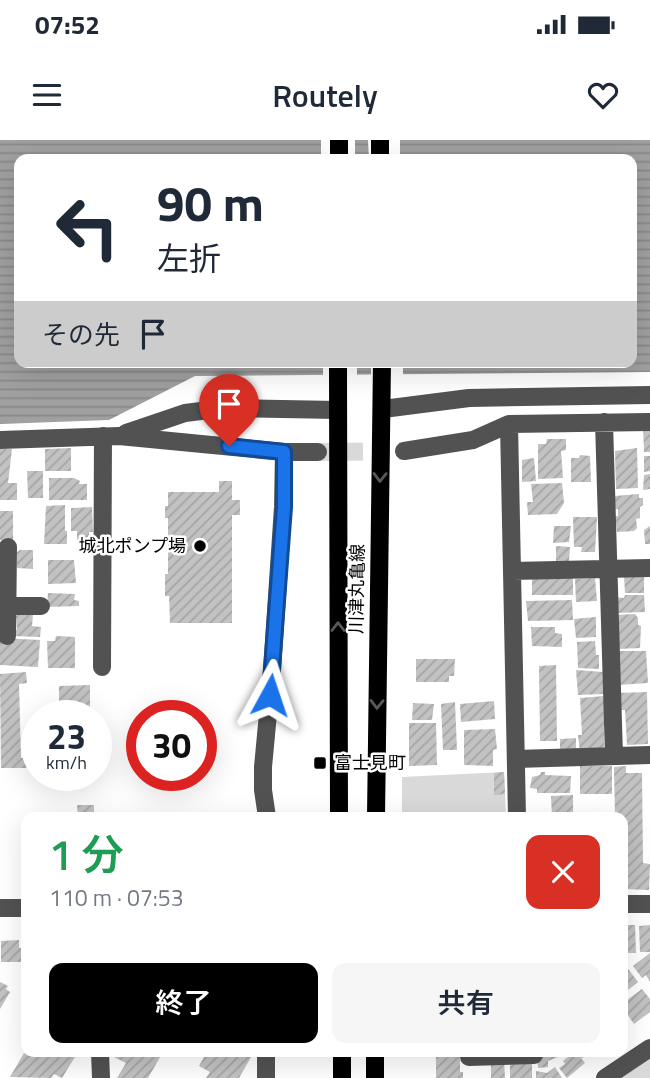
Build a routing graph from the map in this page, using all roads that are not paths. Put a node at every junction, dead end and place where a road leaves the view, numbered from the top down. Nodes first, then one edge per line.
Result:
1 (338, 368) edge
2 (382, 368) edge
3 (650, 395) edge
4 (383, 409) junction
5 (338, 410) junction
6 (604, 422) junction
7 (650, 422) edge
8 (509, 424) junction
9 (111, 436) junction
10 (0, 440) edge
11 (404, 451) tunnel mouth
12 (284, 452) junction
13 (318, 452) tunnel mouth
14 (8, 547) dead end
15 (650, 568) edge
16 (608, 569) junction
17 (512, 571) junction
18 (4, 606) edge
19 (41, 606) dead end
20 (7, 636) dead end
21 (102, 667) dead end
22 (650, 755) edge
23 (614, 756) junction
24 (516, 759) junction
25 (266, 812) edge
26 (339, 812) edge
27 (376, 812) edge
28 (517, 812) edge
29 (628, 904) edge
30 (650, 904) edge
31 (0, 908) edge
32 (21, 908) edge
33 (650, 1048) edge
34 (100, 1057) edge
35 (266, 1057) edge
36 (342, 1057) edge
37 (375, 1057) edge
38 (102, 1078) edge
39 (266, 1078) edge
40 (342, 1078) edge
41 (375, 1078) edge
42 (605, 1078) edge

1 - 5 main road, 川津丸亀線
2 - 4 main road, 川津丸亀線
3 - 4 street
4 -> 27 main road, 川津丸亀線
5 - 9 street
26 -> 5 main road, 川津丸亀線
6 - 7 street
6 - 8 street
6 - 16 street
8 - 11 street
8 - 17 street
9 - 10 street
9 - 12 street
9 - 21 street
12 - 13 street
12 - 25 street
14 - 18 street
15 - 16 street
16 - 17 street
16 - 23 street
17 - 24 street
18 - 19 street
18 - 20 street
22 - 23 street
23 - 24 street
24 - 28 street
29 - 30 street
31 - 32 street
33 - 42 street
34 - 38 street
35 - 39 street
36 - 40 main road
37 - 41 main road

